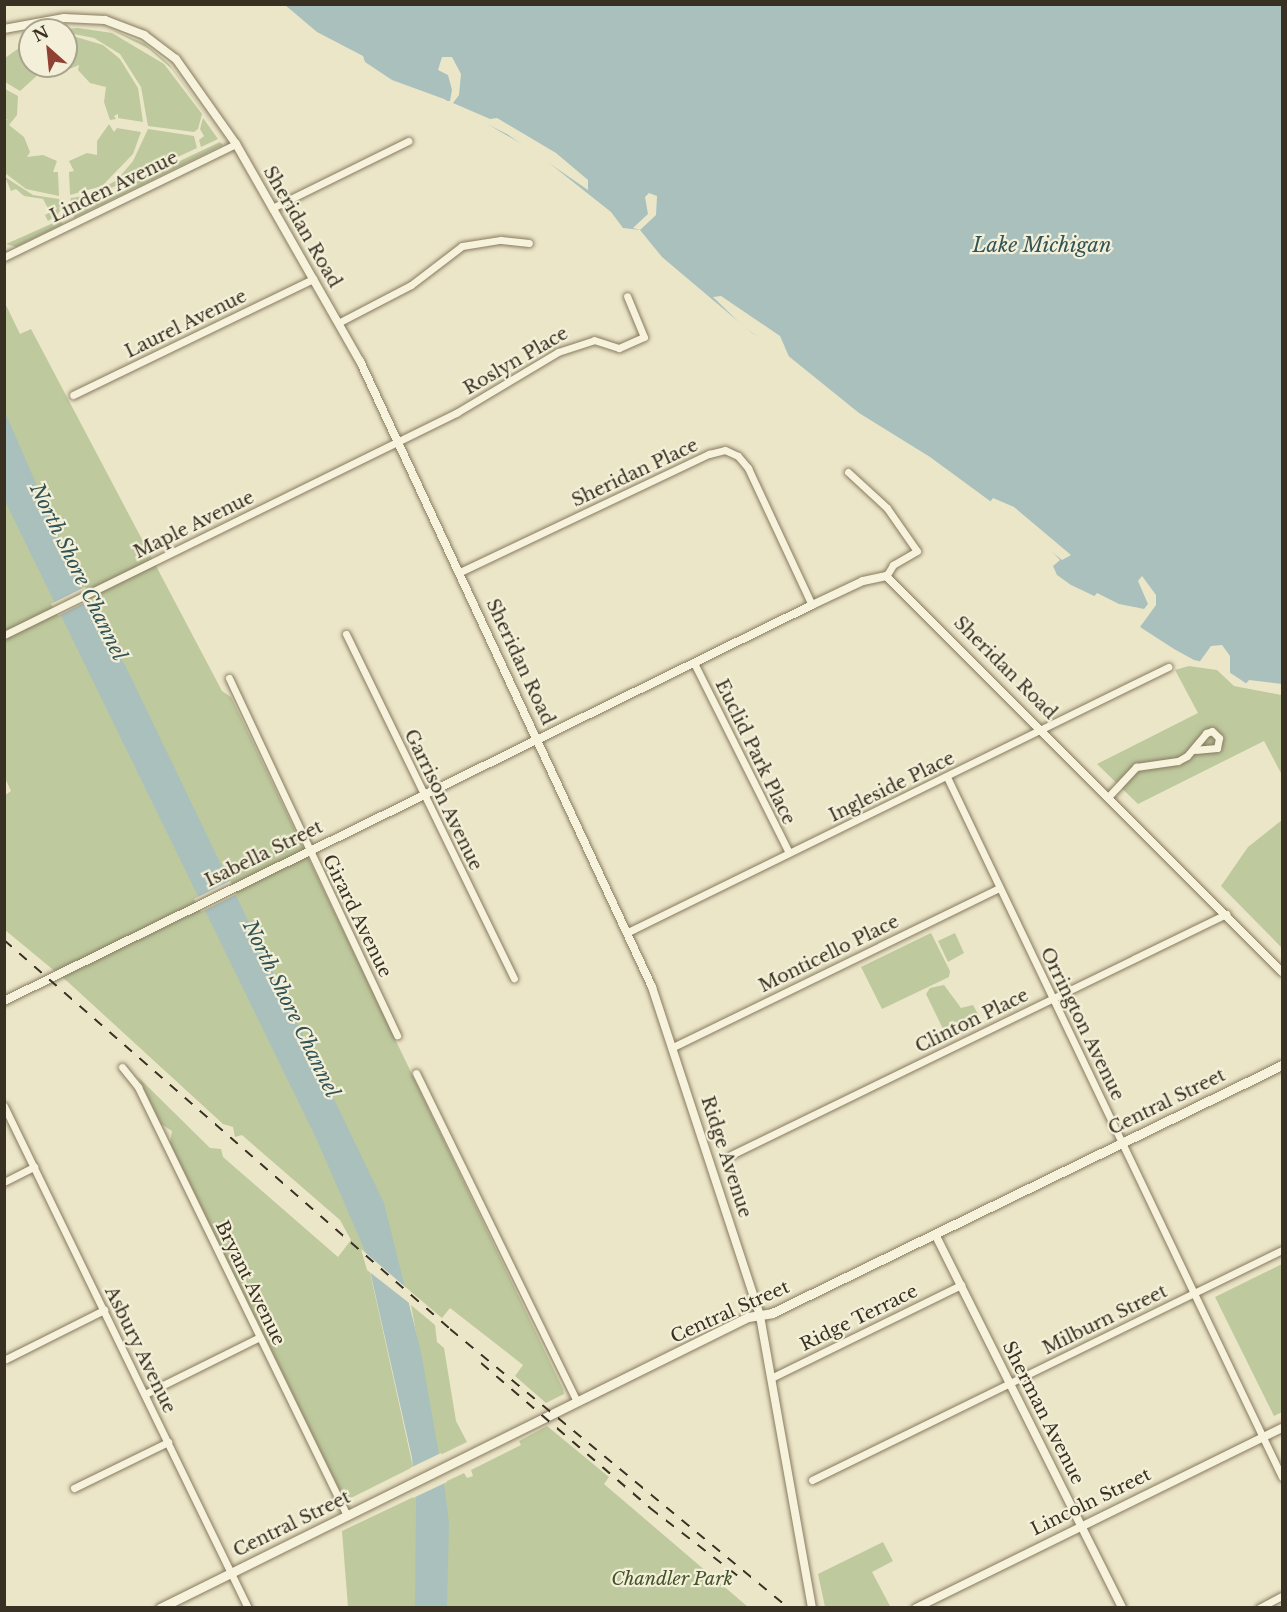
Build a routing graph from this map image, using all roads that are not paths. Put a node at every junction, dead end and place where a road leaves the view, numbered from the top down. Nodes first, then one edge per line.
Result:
1 (4, 29) edge
2 (408, 141) dead end
3 (236, 144) junction
4 (272, 208) junction
5 (529, 243) dead end
6 (4, 257) edge
7 (313, 279) junction
8 (627, 296) dead end
9 (338, 323) junction
10 (73, 395) dead end
11 (398, 442) junction
12 (848, 472) dead end
13 (460, 572) junction
14 (886, 576) junction
15 (812, 605) junction
16 (346, 634) dead end
17 (4, 635) edge
18 (694, 663) junction
19 (1168, 667) dead end
20 (229, 678) dead end
21 (1043, 729) junction
22 (538, 739) junction
23 (1193, 750) dead end
24 (947, 777) junction
25 (424, 795) junction
26 (1109, 796) junction
27 (309, 851) junction
28 (789, 854) junction
29 (999, 888) junction
30 (1226, 914) junction
31 (628, 932) junction
32 (1282, 972) edge
33 (514, 978) dead end
34 (1053, 999) junction
35 (4, 1001) edge
36 (397, 1035) dead end
37 (673, 1047) junction
38 (1282, 1065) edge
39 (122, 1067) dead end
40 (416, 1073) dead end
41 (4, 1106) edge
42 (1122, 1142) junction
43 (731, 1155) dead end
44 (34, 1167) junction
45 (4, 1182) edge
46 (935, 1234) junction
47 (1282, 1250) edge
48 (961, 1285) junction
49 (1194, 1293) junction
50 (104, 1310) junction
51 (760, 1316) junction
52 (260, 1337) junction
53 (6, 1359) dead end
54 (771, 1378) junction
55 (1010, 1383) junction
56 (145, 1394) junction
57 (577, 1402) junction
58 (1282, 1428) edge
59 (1263, 1438) junction
60 (168, 1442) junction
61 (1282, 1478) edge
62 (812, 1480) dead end
63 (74, 1488) dead end
64 (347, 1515) junction
65 (1081, 1525) junction
66 (231, 1573) junction
67 (1282, 1596) edge
68 (160, 1608) edge
69 (248, 1608) edge
70 (812, 1608) edge
71 (916, 1608) edge
72 (1122, 1608) edge
73 (1259, 1608) edge

1 - 3 street, Sheridan Road
2 - 4 street
3 - 4 street, Sheridan Road
3 - 6 street, Linden Avenue
4 - 7 street, Sheridan Road
5 - 9 street
7 - 9 street, Sheridan Road
7 - 10 street, Laurel Avenue
8 - 11 street, Roslyn Place
9 - 11 street, Sheridan Road
11 - 13 street, Sheridan Road
11 - 17 street, Maple Avenue
12 - 14 street
13 - 15 street, Sheridan Place
13 - 22 street, Sheridan Road
14 - 15 street, Sheridan Road
14 - 21 street, Sheridan Road
15 - 18 street, Sheridan Road
16 - 25 street, Garrison Avenue
18 - 22 street, Sheridan Road
18 - 28 street, Euclid Park Place
19 - 21 street, Ingleside Place
20 - 27 street, Girard Avenue
21 - 24 street, Ingleside Place
21 - 26 street, Sheridan Road
22 - 25 street, Isabella Street
22 - 31 street, Ridge Avenue
23 - 26 street
24 - 28 street, Ingleside Place
24 - 29 street, Orrington Avenue
25 - 27 street, Isabella Street
25 - 33 street, Garrison Avenue
26 - 30 street, Sheridan Road
27 - 35 street, Isabella Street
27 - 36 street, Girard Avenue
28 - 31 street, Ingleside Place
29 - 34 street, Orrington Avenue
29 - 37 street, Monticello Place
30 - 32 street, Sheridan Road
30 - 34 street, Clinton Place
31 - 37 street, Ridge Avenue
34 - 42 street, Orrington Avenue
34 - 43 street, Clinton Place
37 - 51 street, Ridge Avenue
38 - 42 main road, Central Street
39 - 52 street, Bryant Avenue
40 - 57 street
41 - 44 street, Asbury Avenue
42 - 46 main road, Central Street
42 - 49 street, Orrington Avenue
44 - 45 street
44 - 50 street, Asbury Avenue
46 - 48 street, Sherman Avenue
46 - 51 main road, Central Street
47 - 49 street, Milburn Street
48 - 54 street, Ridge Terrace
48 - 55 street, Sherman Avenue
49 - 55 street, Milburn Street
49 - 59 street, Orrington Avenue
50 - 53 street
50 - 56 street, Asbury Avenue
51 - 54 street, Ridge Avenue
51 - 57 main road, Central Street
52 - 56 street
52 - 64 street, Bryant Avenue
54 - 70 street, Ridge Avenue
55 - 62 street, Milburn Street
55 - 65 street, Sherman Avenue
56 - 60 street, Asbury Avenue
57 - 64 main road, Central Street
58 - 59 street, Lincoln Street
59 - 61 street, Orrington Avenue
59 - 65 street, Lincoln Street
60 - 63 street
60 - 66 street, Asbury Avenue
64 - 66 main road, Central Street
65 - 71 street, Lincoln Street
65 - 72 street, Sherman Avenue
66 - 68 main road, Central Street
66 - 69 street, Asbury Avenue
67 - 73 street

